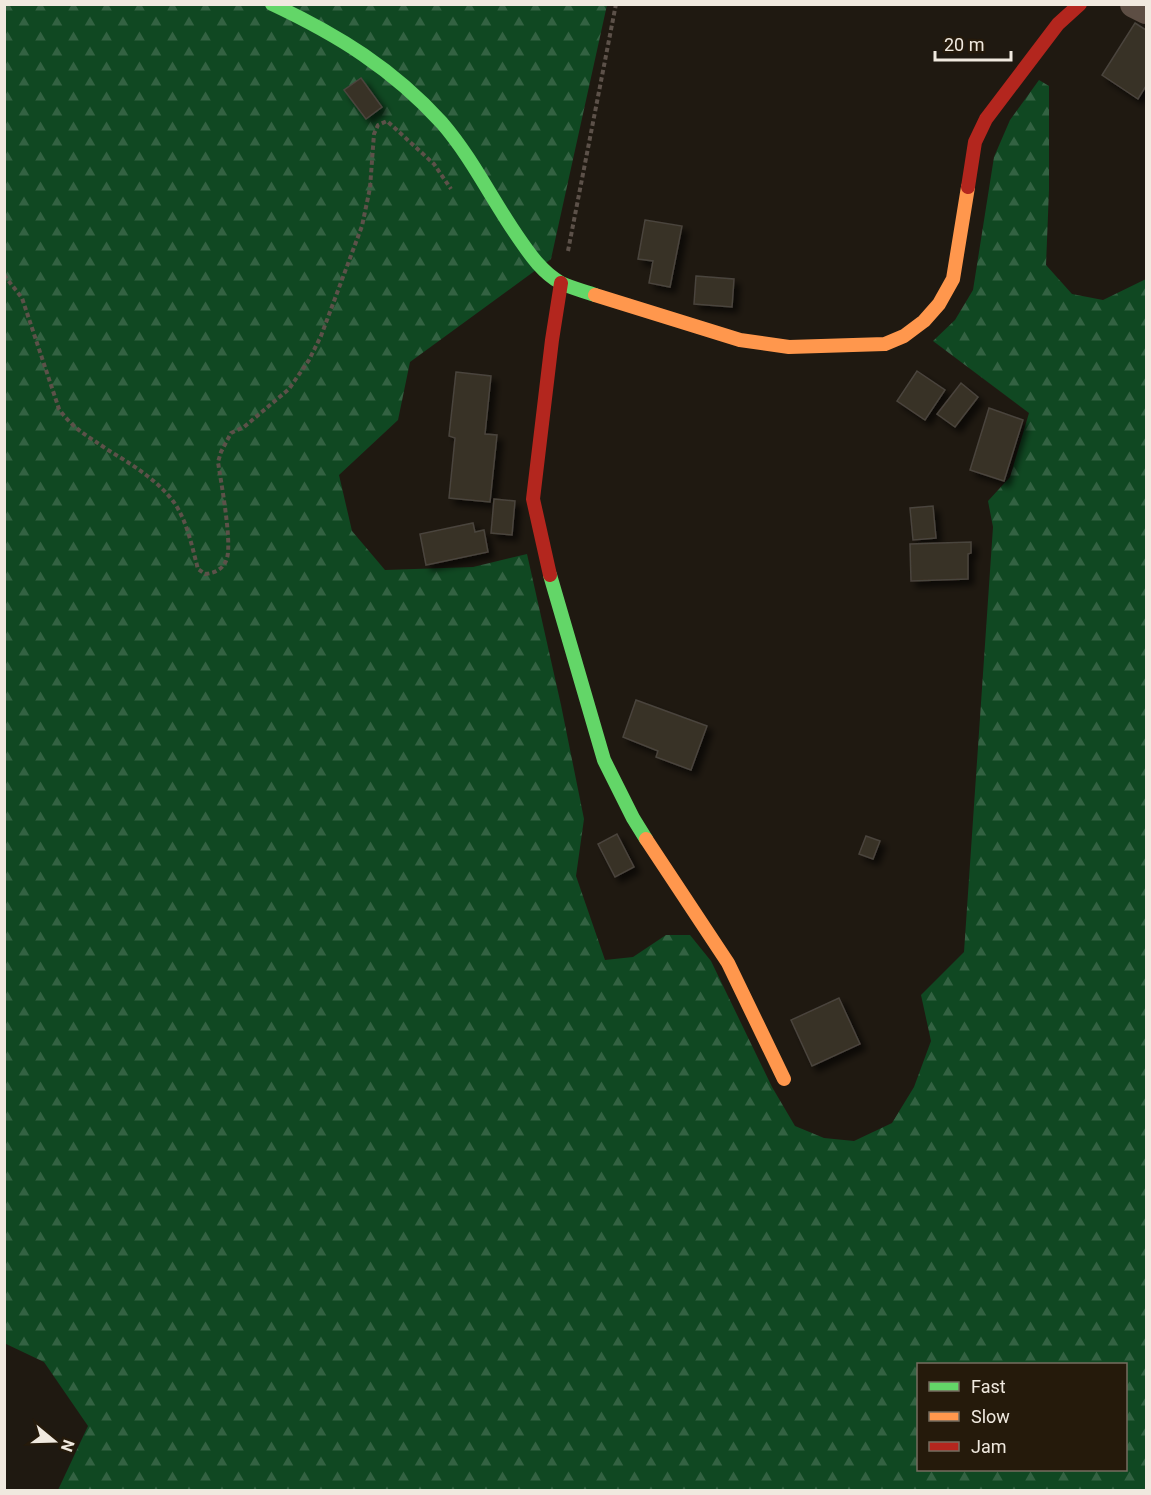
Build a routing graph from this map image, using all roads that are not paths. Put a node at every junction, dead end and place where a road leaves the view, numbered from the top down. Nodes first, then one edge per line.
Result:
1 (272, 4) edge
2 (1080, 4) edge
3 (1134, 4) edge
4 (1146, 10) edge
5 (561, 283) junction
6 (784, 1079) dead end

1 - 5 street
2 - 5 street
3 - 4 street
5 - 6 street

